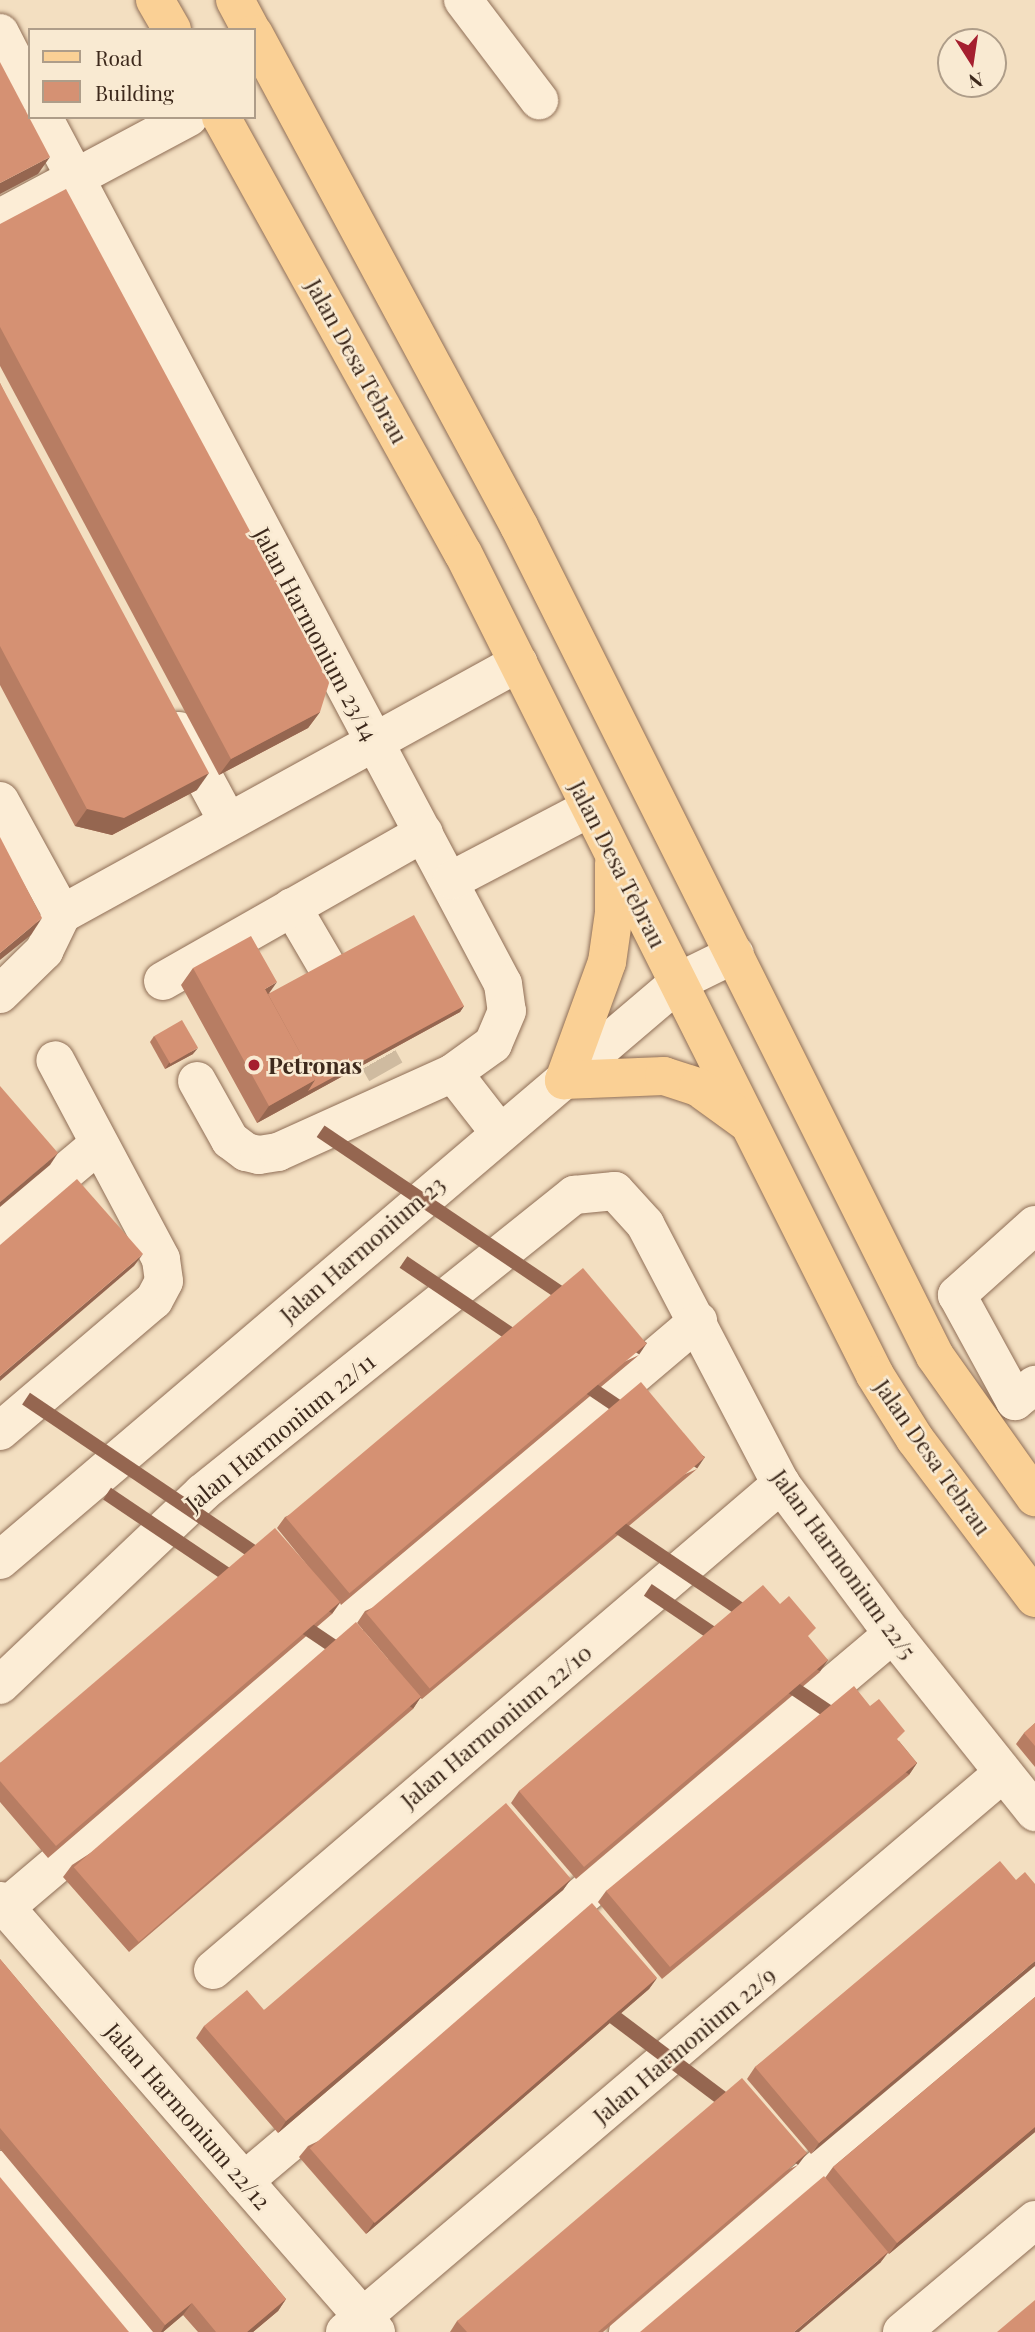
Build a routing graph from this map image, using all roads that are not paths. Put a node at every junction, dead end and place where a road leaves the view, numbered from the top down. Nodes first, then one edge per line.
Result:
1 (155, 0) edge
2 (235, 0) edge
3 (463, 0) edge
4 (171, 28) edge
5 (251, 28) edge
6 (0, 33) edge
7 (256, 38) edge
8 (28, 88) edge
9 (539, 100) dead end
10 (44, 119) edge
11 (185, 119) edge
12 (222, 119) edge
13 (74, 180) junction
14 (0, 218) edge
15 (518, 663) junction
16 (163, 701) edge
17 (373, 741) junction
18 (0, 801) edge
19 (588, 808) junction
20 (228, 822) junction
21 (424, 833) junction
22 (614, 858) junction
23 (452, 880) junction
24 (292, 907) junction
25 (62, 914) junction
26 (735, 954) junction
27 (330, 972) tunnel mouth
28 (163, 981) dead end
29 (680, 981) junction
30 (0, 994) edge
31 (55, 1060) dead end
32 (453, 1073) junction
33 (564, 1080) junction
34 (197, 1081) dead end
35 (747, 1122) junction
36 (499, 1132) junction
37 (99, 1144) junction
38 (574, 1195) joint
39 (1035, 1225) edge
40 (0, 1227) edge
41 (698, 1321) junction
42 (1035, 1385) edge
43 (0, 1431) edge
44 (781, 1484) junction
45 (1035, 1497) edge
46 (0, 1560) edge
47 (1035, 1598) edge
48 (893, 1634) junction
49 (0, 1685) edge
50 (1003, 1773) junction
51 (1035, 1812) edge
52 (3, 1904) edge
53 (213, 1970) dead end
54 (1035, 1985) edge
55 (0, 2170) edge
56 (244, 2181) junction
57 (1035, 2220) edge
58 (362, 2327) edge
59 (137, 2332) edge
60 (628, 2332) edge
61 (902, 2332) edge

1 - 4 main road
2 - 5 main road
3 - 9 street
6 - 8 street
7 - 26 main road
10 - 13 street, Jalan Harmonium 23/14
11 - 13 street
12 - 15 main road, Jalan Desa Tebrau
13 - 14 street
13 - 17 street, Jalan Harmonium 23/14
15 - 17 street
15 - 19 main road, Jalan Desa Tebrau
16 - 20 street
17 - 20 street
17 - 21 street, Jalan Harmonium 23/14
18 - 25 street
19 - 22 main road, Jalan Desa Tebrau
19 - 23 street
20 - 25 street
21 - 23 street, Jalan Harmonium 23/14
21 - 24 street
22 - 29 main road, Jalan Desa Tebrau
22 - 33 main road
23 - 32 street, Jalan Harmonium 23/14
24 - 27 street
24 - 28 street
25 - 30 street
26 - 29 street, Jalan Harmonium 23
26 - 45 main road
29 - 33 street, Jalan Harmonium 23
29 - 35 main road, Jalan Desa Tebrau
31 - 37 street
32 - 34 street, Jalan Harmonium 23/14
32 - 36 street
33 - 35 main road
33 - 36 street, Jalan Harmonium 23
35 - 47 main road, Jalan Desa Tebrau
36 - 46 street, Jalan Harmonium 23
37 - 40 street
37 - 43 street
38 - 41 street, Jalan Harmonium 22/5
38 - 49 street, Jalan Harmonium 22/11
39 - 42 street
41 - 44 street, Jalan Harmonium 22/5
41 - 52 street
44 - 48 street, Jalan Harmonium 22/5
44 - 53 street, Jalan Harmonium 22/10
48 - 50 street, Jalan Harmonium 22/5
48 - 56 street
50 - 51 street, Jalan Harmonium 22/5
50 - 58 street, Jalan Harmonium 22/9
52 - 56 street, Jalan Harmonium 22/12
54 - 60 street
55 - 59 street
56 - 58 street, Jalan Harmonium 22/12
57 - 61 street

